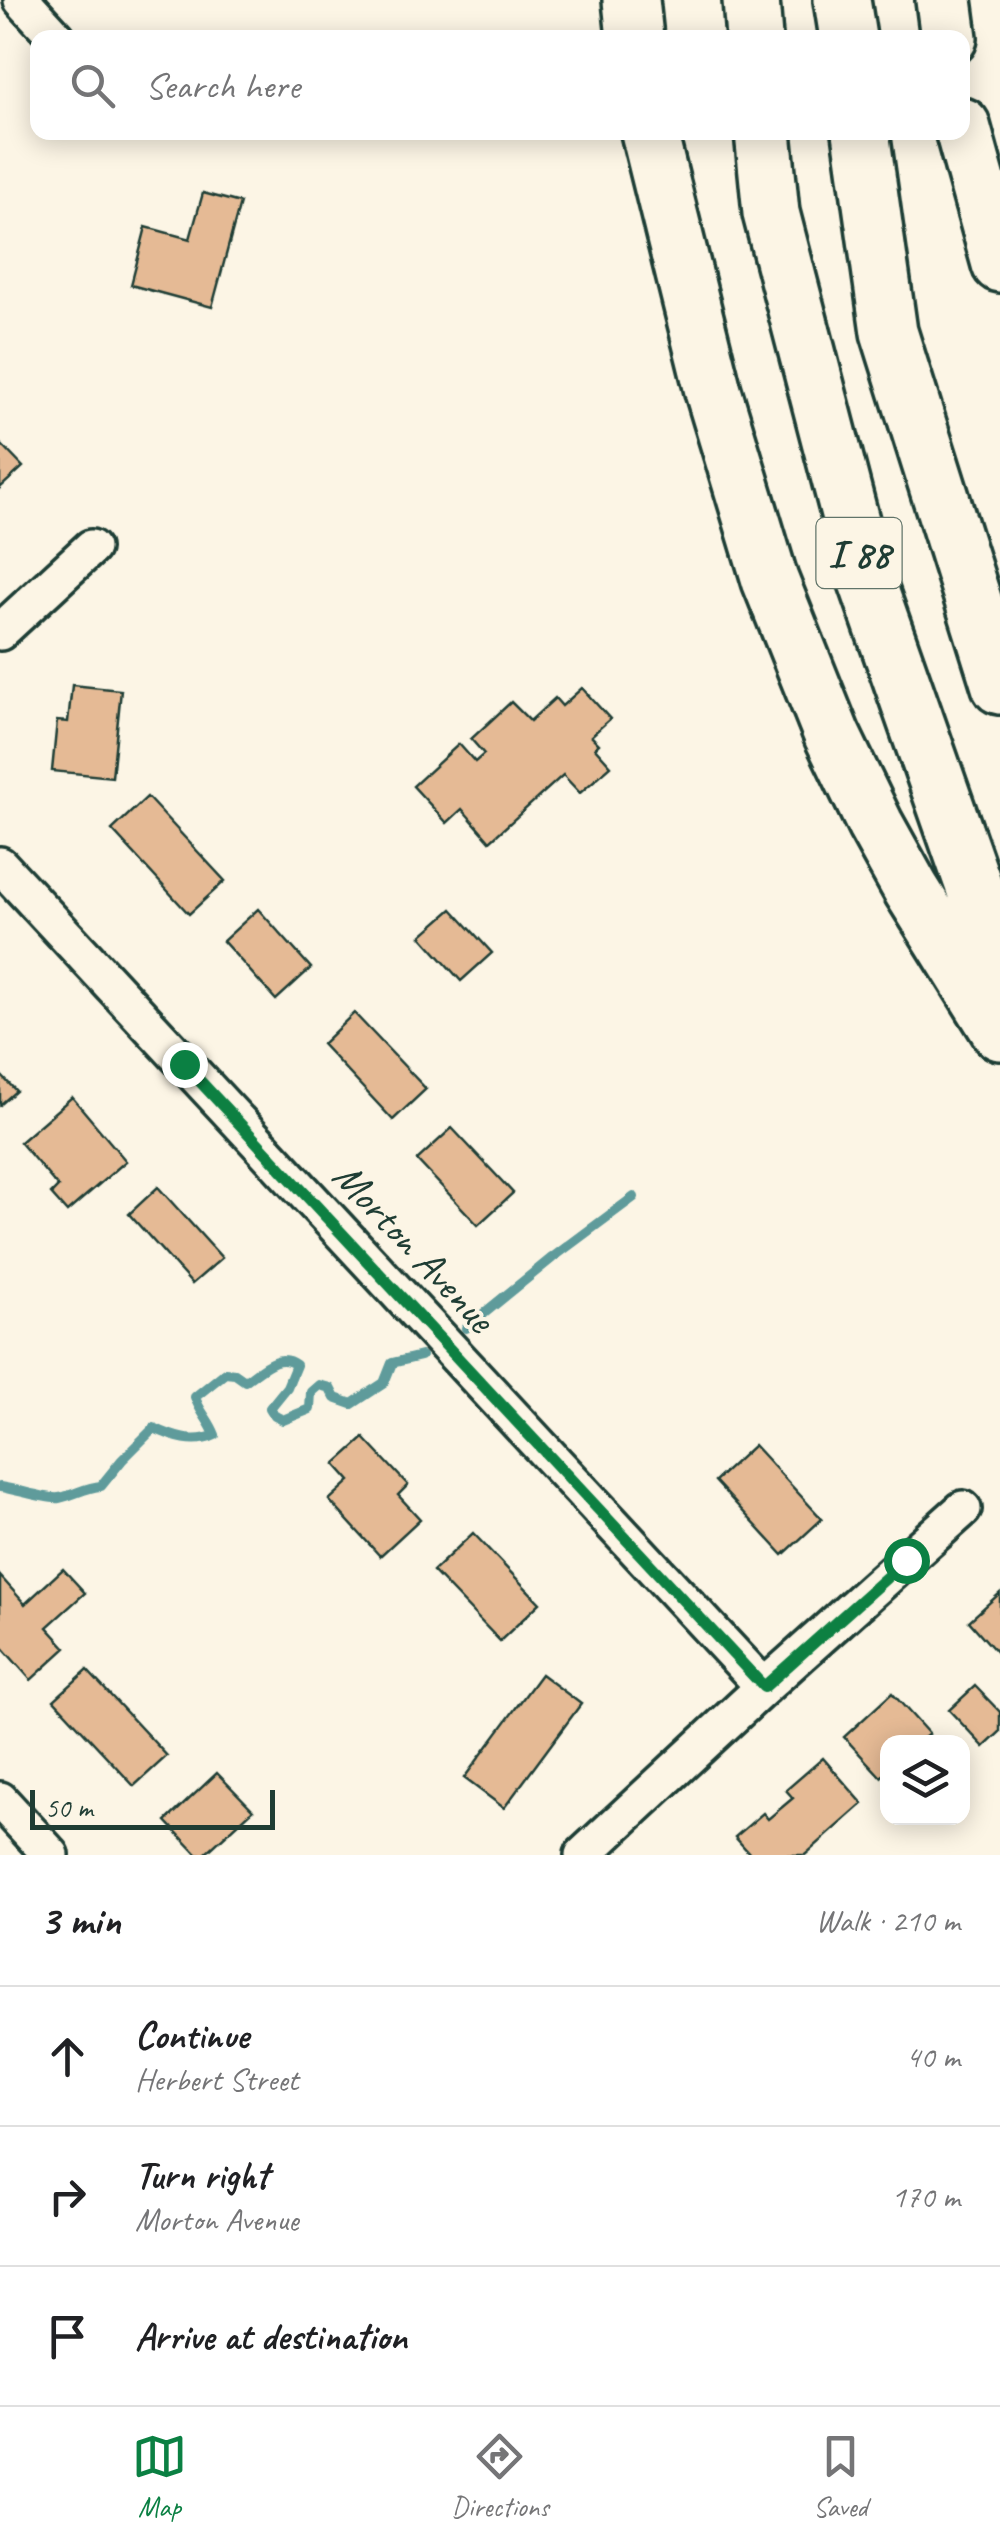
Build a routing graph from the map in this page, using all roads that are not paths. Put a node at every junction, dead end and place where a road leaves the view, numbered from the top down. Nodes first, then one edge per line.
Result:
1 (22, 0) edge
2 (631, 0) edge
3 (751, 0) edge
4 (842, 0) edge
5 (944, 0) edge
6 (50, 30) edge
7 (634, 30) edge
8 (753, 30) edge
9 (847, 30) edge
10 (947, 30) edge
11 (650, 140) edge
12 (764, 140) edge
13 (862, 140) edge
14 (966, 140) edge
15 (1000, 264) edge
16 (91, 548) dead end
17 (0, 632) edge
18 (1000, 686) edge
19 (0, 865) edge
20 (1000, 961) edge
21 (1000, 1032) edge
22 (963, 1510) dead end
23 (764, 1687) junction
24 (0, 1800) edge
25 (51, 1855) edge
26 (583, 1855) edge

1 - 6 street
2 - 7 highway
3 - 8 highway
4 - 9 highway
5 - 10 highway
11 - 21 highway
12 - 20 highway, I 88
13 - 18 highway, I 88
14 - 15 highway
16 - 17 street
19 - 23 street, Morton Avenue
22 - 23 street
23 - 26 street
24 - 25 street

